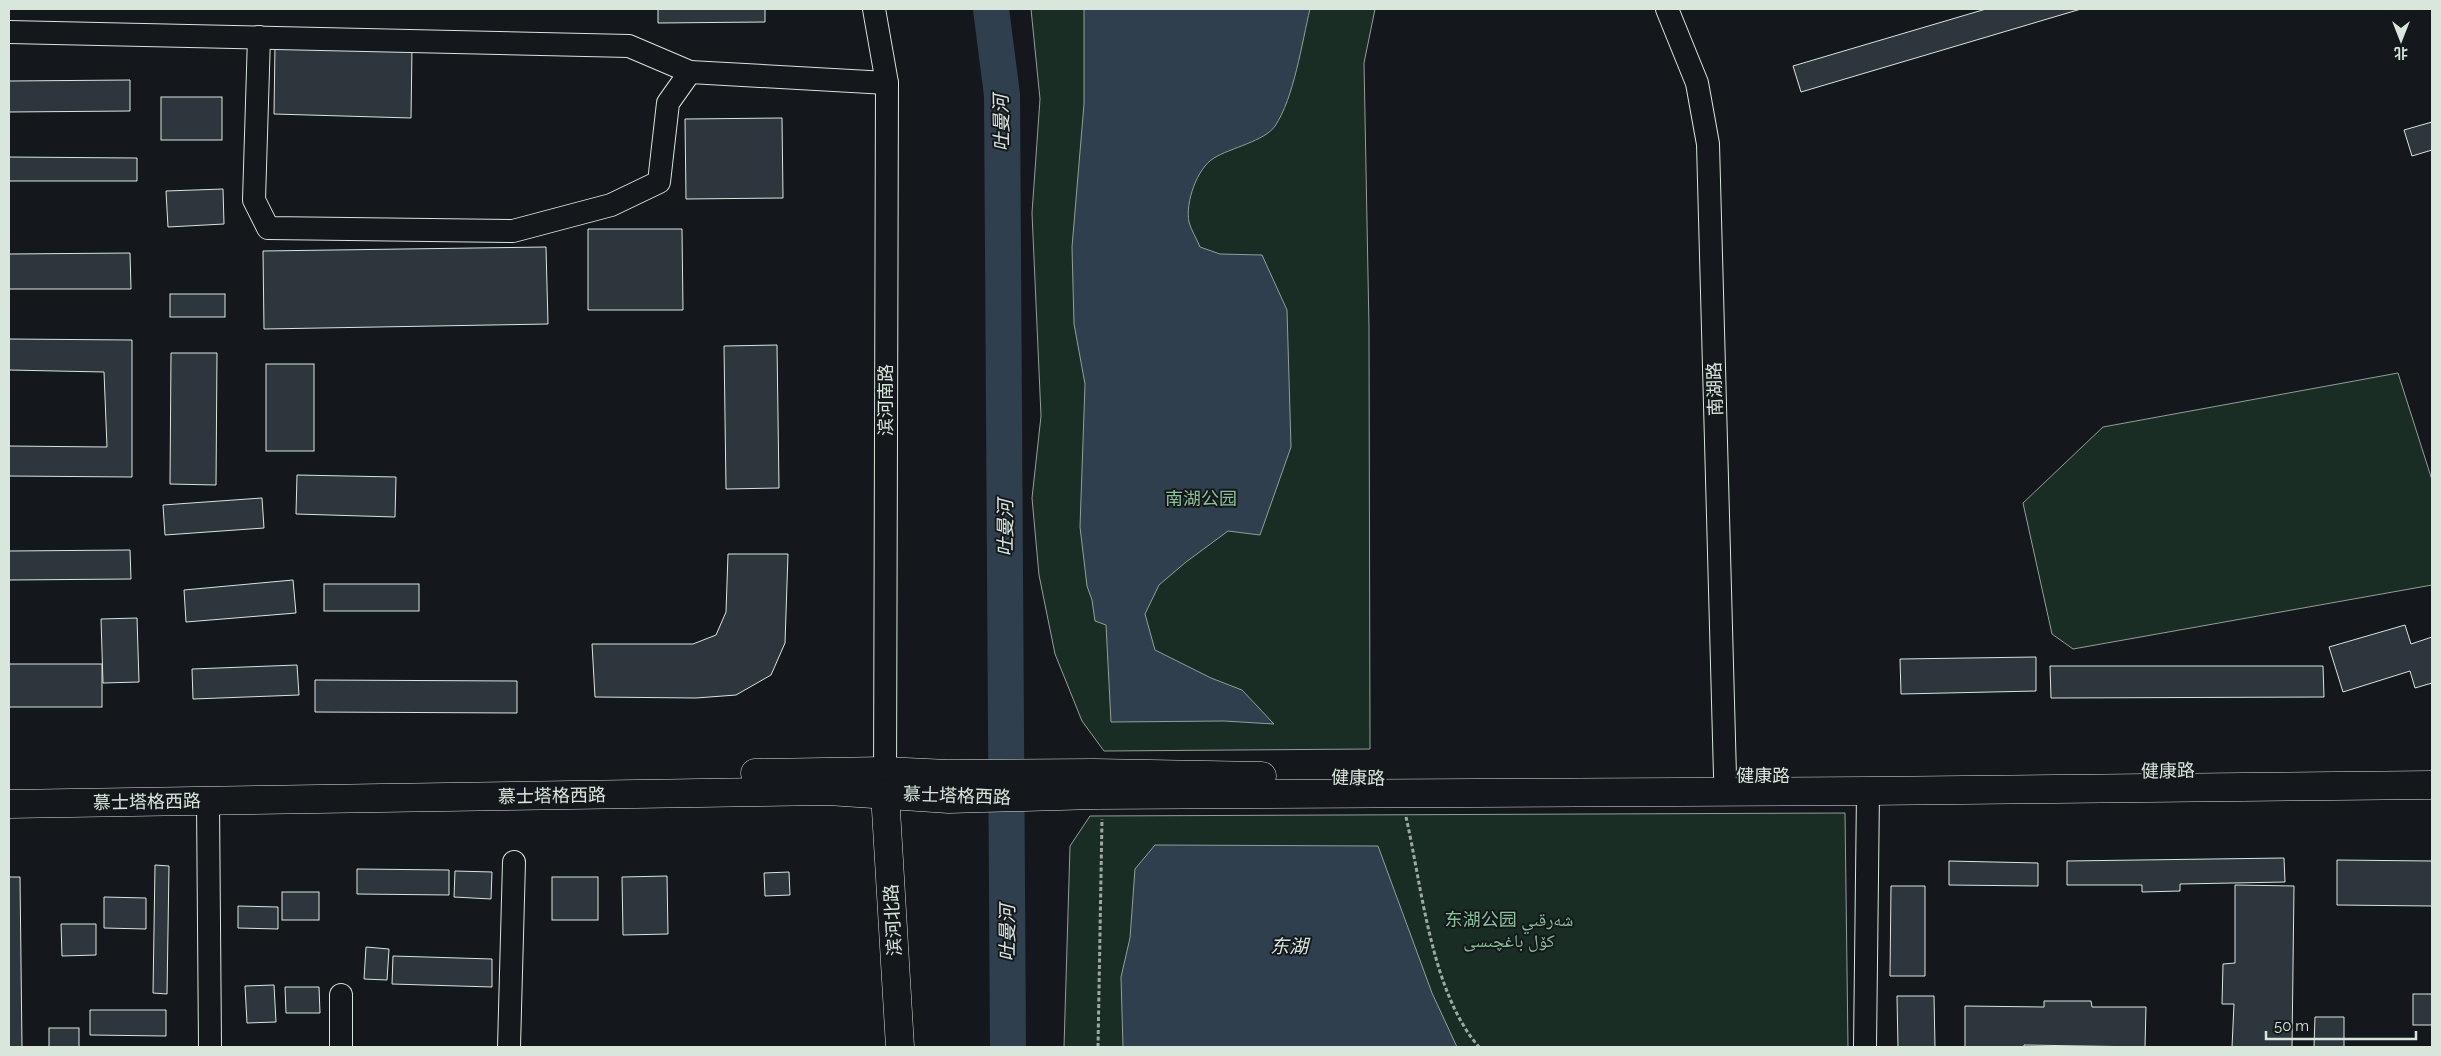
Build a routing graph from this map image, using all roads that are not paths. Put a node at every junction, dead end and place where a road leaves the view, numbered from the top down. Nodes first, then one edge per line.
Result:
1 (874, 9) edge
2 (1667, 9) edge
3 (9, 32) edge
4 (258, 37) junction
5 (690, 72) junction
6 (887, 83) junction
7 (2432, 766) edge
8 (1725, 776) junction
9 (885, 782) junction
10 (9, 785) edge
11 (2432, 785) edge
12 (1097, 788) junction
13 (1868, 791) junction
14 (208, 802) junction
15 (9, 804) edge
16 (514, 862) dead end
17 (340, 995) dead end
18 (210, 1047) edge
19 (341, 1047) edge
20 (509, 1047) edge
21 (900, 1047) edge
22 (1865, 1047) edge

1 - 6 street, 滨河南路
2 - 8 street, 南湖路
3 - 4 street
4 - 5 street
4 - 5 street
5 - 6 street
6 - 9 street, 滨河南路
7 - 8 main road, 健康路
8 - 12 main road, 健康路
9 - 10 main road, 慕士塔格西路
9 - 12 main road, 慕士塔格西路
9 - 14 main road, 慕士塔格西路
9 - 21 main road, 滨河北路
11 - 13 main road, 健康路
12 - 13 main road, 健康路
13 - 22 street
14 - 15 main road, 慕士塔格西路
14 - 18 street
16 - 20 street
17 - 19 street

